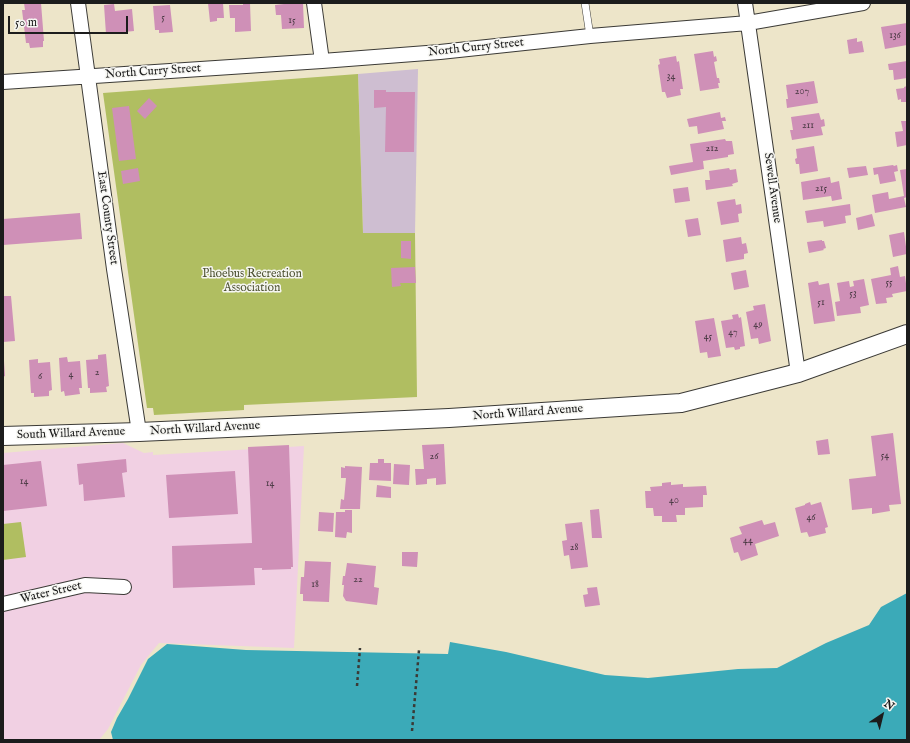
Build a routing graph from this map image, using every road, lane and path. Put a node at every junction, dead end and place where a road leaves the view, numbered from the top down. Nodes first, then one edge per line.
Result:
1 (78, 3) edge
2 (314, 3) edge
3 (585, 3) edge
4 (745, 3) edge
5 (863, 3) edge
6 (748, 23) junction
7 (590, 36) junction
8 (322, 61) junction
9 (88, 76) junction
10 (3, 82) edge
11 (907, 334) edge
12 (798, 373) junction
13 (139, 432) junction
14 (3, 436) edge
15 (124, 587) dead end
16 (3, 604) edge
17 (360, 648) dead end
18 (419, 650) dead end
19 (357, 686) dead end
20 (412, 731) dead end

1 - 9 street, East County Street
2 - 8 street
3 - 7 lane
4 - 6 street, Sewell Avenue
5 - 6 street, North Curry Street
6 - 7 street, North Curry Street
6 - 12 street, Sewell Avenue
7 - 8 street, North Curry Street
8 - 9 street, North Curry Street
9 - 10 street, North Curry Street
9 - 13 street, East County Street
11 - 12 street, North Willard Avenue
12 - 13 street, North Willard Avenue
13 - 14 street, South Willard Avenue
15 - 16 street, Water Street
17 - 19 path
18 - 20 path

